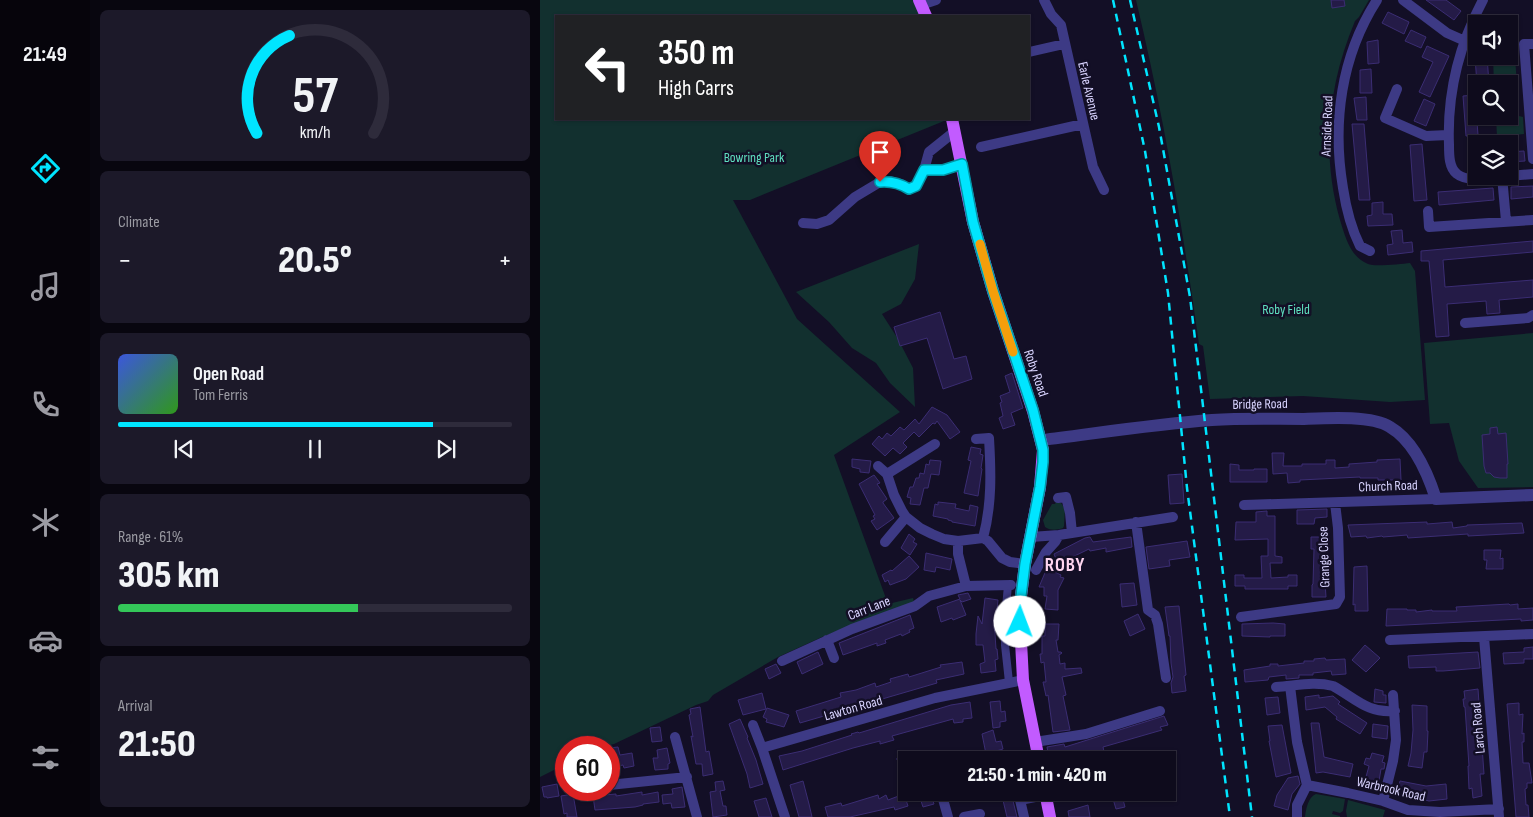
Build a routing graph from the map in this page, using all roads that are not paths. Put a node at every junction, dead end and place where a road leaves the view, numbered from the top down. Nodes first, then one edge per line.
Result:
1 (936, 0) edge
2 (1044, 0) edge
3 (1377, 0) edge
4 (1403, 0) edge
5 (1482, 0) edge
6 (922, 7) edge
7 (1465, 41) junction
8 (1064, 44) junction
9 (1533, 44) edge
10 (1030, 52) edge
11 (1398, 89) dead end
12 (952, 120) edge
13 (1083, 124) junction
14 (1532, 124) edge
15 (954, 132) junction
16 (1448, 135) junction
17 (981, 147) dead end
18 (1533, 159) edge
19 (962, 164) junction
20 (924, 170) junction
21 (1533, 174) edge
22 (1518, 175) edge
23 (1468, 179) edge
24 (1503, 185) edge
25 (1104, 190) dead end
26 (1428, 210) dead end
27 (1533, 220) edge
28 (1506, 221) junction
29 (803, 223) dead end
30 (1370, 251) dead end
31 (1533, 315) edge
32 (1465, 322) dead end
33 (976, 439) dead end
34 (1042, 440) junction
35 (935, 444) dead end
36 (878, 466) dead end
37 (887, 474) junction
38 (1533, 495) edge
39 (1058, 498) dead end
40 (1436, 499) junction
41 (1335, 503) junction
42 (1244, 505) dead end
43 (906, 517) junction
44 (1173, 517) dead end
45 (1136, 522) junction
46 (1072, 533) junction
47 (1060, 536) junction
48 (1031, 537) junction
49 (983, 538) junction
50 (958, 541) junction
51 (886, 542) dead end
52 (1030, 567) junction
53 (1009, 585) joint
54 (966, 586) junction
55 (1241, 617) dead end
56 (1533, 634) edge
57 (1484, 637) junction
58 (828, 640) junction
59 (1390, 640) dead end
60 (834, 658) dead end
61 (782, 661) dead end
62 (1166, 678) dead end
63 (1023, 680) junction
64 (1009, 682) junction
65 (1290, 686) junction
66 (1276, 687) dead end
67 (1394, 695) dead end
68 (1160, 711) dead end
69 (1395, 711) junction
70 (753, 725) dead end
71 (675, 737) dead end
72 (1035, 742) junction
73 (762, 748) junction
74 (1036, 751) edge
75 (687, 777) junction
76 (620, 784) edge
77 (1307, 785) junction
78 (944, 801) edge
79 (1020, 801) edge
80 (1047, 801) edge
81 (1383, 802) junction
82 (1407, 813) edge
83 (1499, 813) edge
84 (980, 814) dead end
85 (698, 817) edge
86 (785, 817) edge
87 (948, 817) edge
88 (964, 817) edge
89 (1024, 817) edge
90 (1050, 817) edge
91 (1297, 817) edge

1 - 6 street
2 - 8 street, Earle Avenue
3 - 30 street, Arnside Road
4 - 7 street
5 - 7 street
7 - 16 street
8 - 10 street
8 - 13 street, Earle Avenue
9 - 14 street
11 - 16 street
12 - 15 main road, Roby Road
13 - 17 street
13 - 25 street, Earle Avenue
14 - 18 street
15 - 19 main road, Roby Road
15 - 20 street
16 - 23 street
19 - 20 street
19 - 34 main road, Roby Road
20 - 29 street
21 - 22 street
24 - 28 street
26 - 28 street
27 - 28 street
31 - 32 street
33 - 49 street
34 - 40 street, Bridge Road
34 - 48 main road, Roby Road
35 - 37 street
36 - 37 street
37 - 43 street
38 - 40 street, Church Road
39 - 46 street
40 - 41 street, Church Road
41 - 42 street, Church Road
41 - 55 street, Grange Close
43 - 50 street
43 - 51 street
44 - 45 street
45 - 46 street
45 - 62 street
46 - 47 street
47 - 48 street
47 - 52 street
48 - 52 main road, Roby Road
49 - 50 street
49 - 52 street
50 - 54 street
52 - 63 main road, Roby Road
53 - 54 street, Carr Lane
53 - 64 street
54 - 58 street, Carr Lane
56 - 57 street
57 - 59 street
57 - 83 street, Larch Road
58 - 60 street
58 - 61 street, Carr Lane
63 - 64 street, Lawton Road
63 - 72 main road, Roby Road
64 - 73 street, Lawton Road
65 - 66 street
65 - 69 street
65 - 77 street
67 - 69 street
68 - 72 street
69 - 81 street
70 - 73 street
71 - 75 street
72 - 74 main road, Roby Road
73 - 86 street
75 - 76 street
75 - 85 street
77 - 81 street, Warbrook Road
77 - 91 street
78 - 87 street
79 - 89 street
80 - 90 main road
81 - 82 street, Warbrook Road
82 - 83 street, Warbrook Road
84 - 88 street

